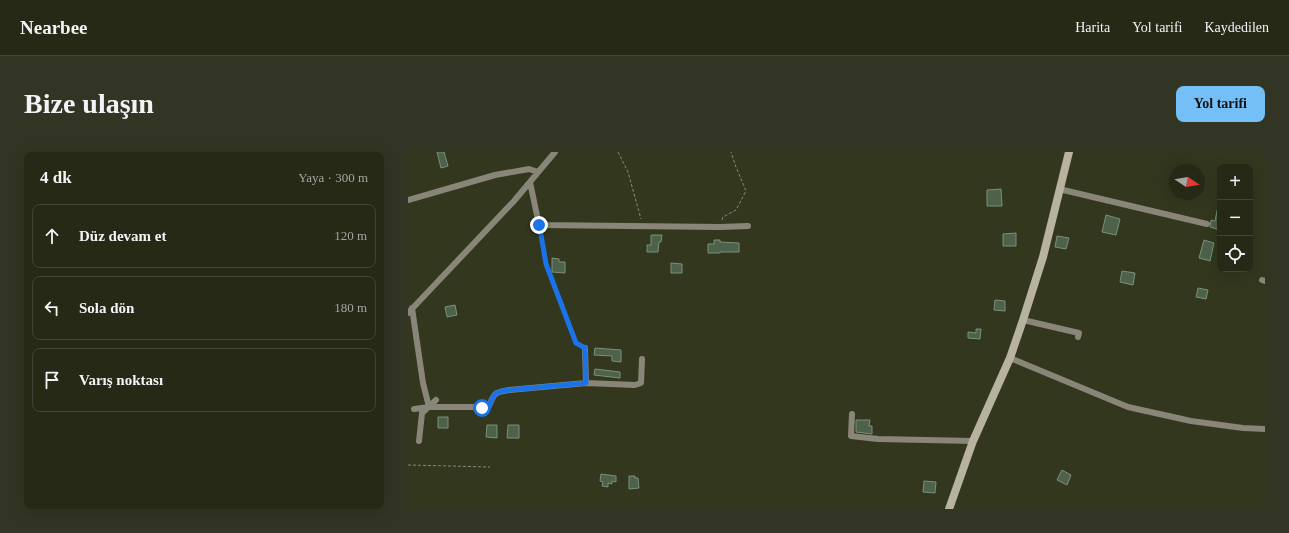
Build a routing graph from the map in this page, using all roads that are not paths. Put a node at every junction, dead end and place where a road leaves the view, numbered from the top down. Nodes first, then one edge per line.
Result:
1 (555, 152) edge
2 (1069, 152) edge
3 (538, 172) junction
4 (530, 182) junction
5 (1059, 189) junction
6 (408, 200) edge
7 (1207, 224) dead end
8 (748, 226) dead end
9 (410, 310) edge
10 (1023, 320) junction
11 (1078, 337) dead end
12 (585, 348) road end
13 (1010, 358) junction
14 (642, 359) dead end
15 (586, 383) junction
16 (436, 400) dead end
17 (429, 407) junction
18 (414, 409) dead end
19 (852, 414) dead end
20 (1265, 429) edge
21 (973, 440) junction
22 (419, 441) dead end
23 (949, 509) edge

1 - 3 street
2 - 5 main road
3 - 4 street
3 - 6 street
4 - 8 street
4 - 9 street
5 - 7 street
5 - 10 main road
9 - 17 street
10 - 11 street
10 - 13 main road
12 - 15 street
13 - 20 street
13 - 21 main road
14 - 15 street
15 - 17 street
16 - 17 street
17 - 18 street
17 - 22 street
19 - 21 street
21 - 23 main road

